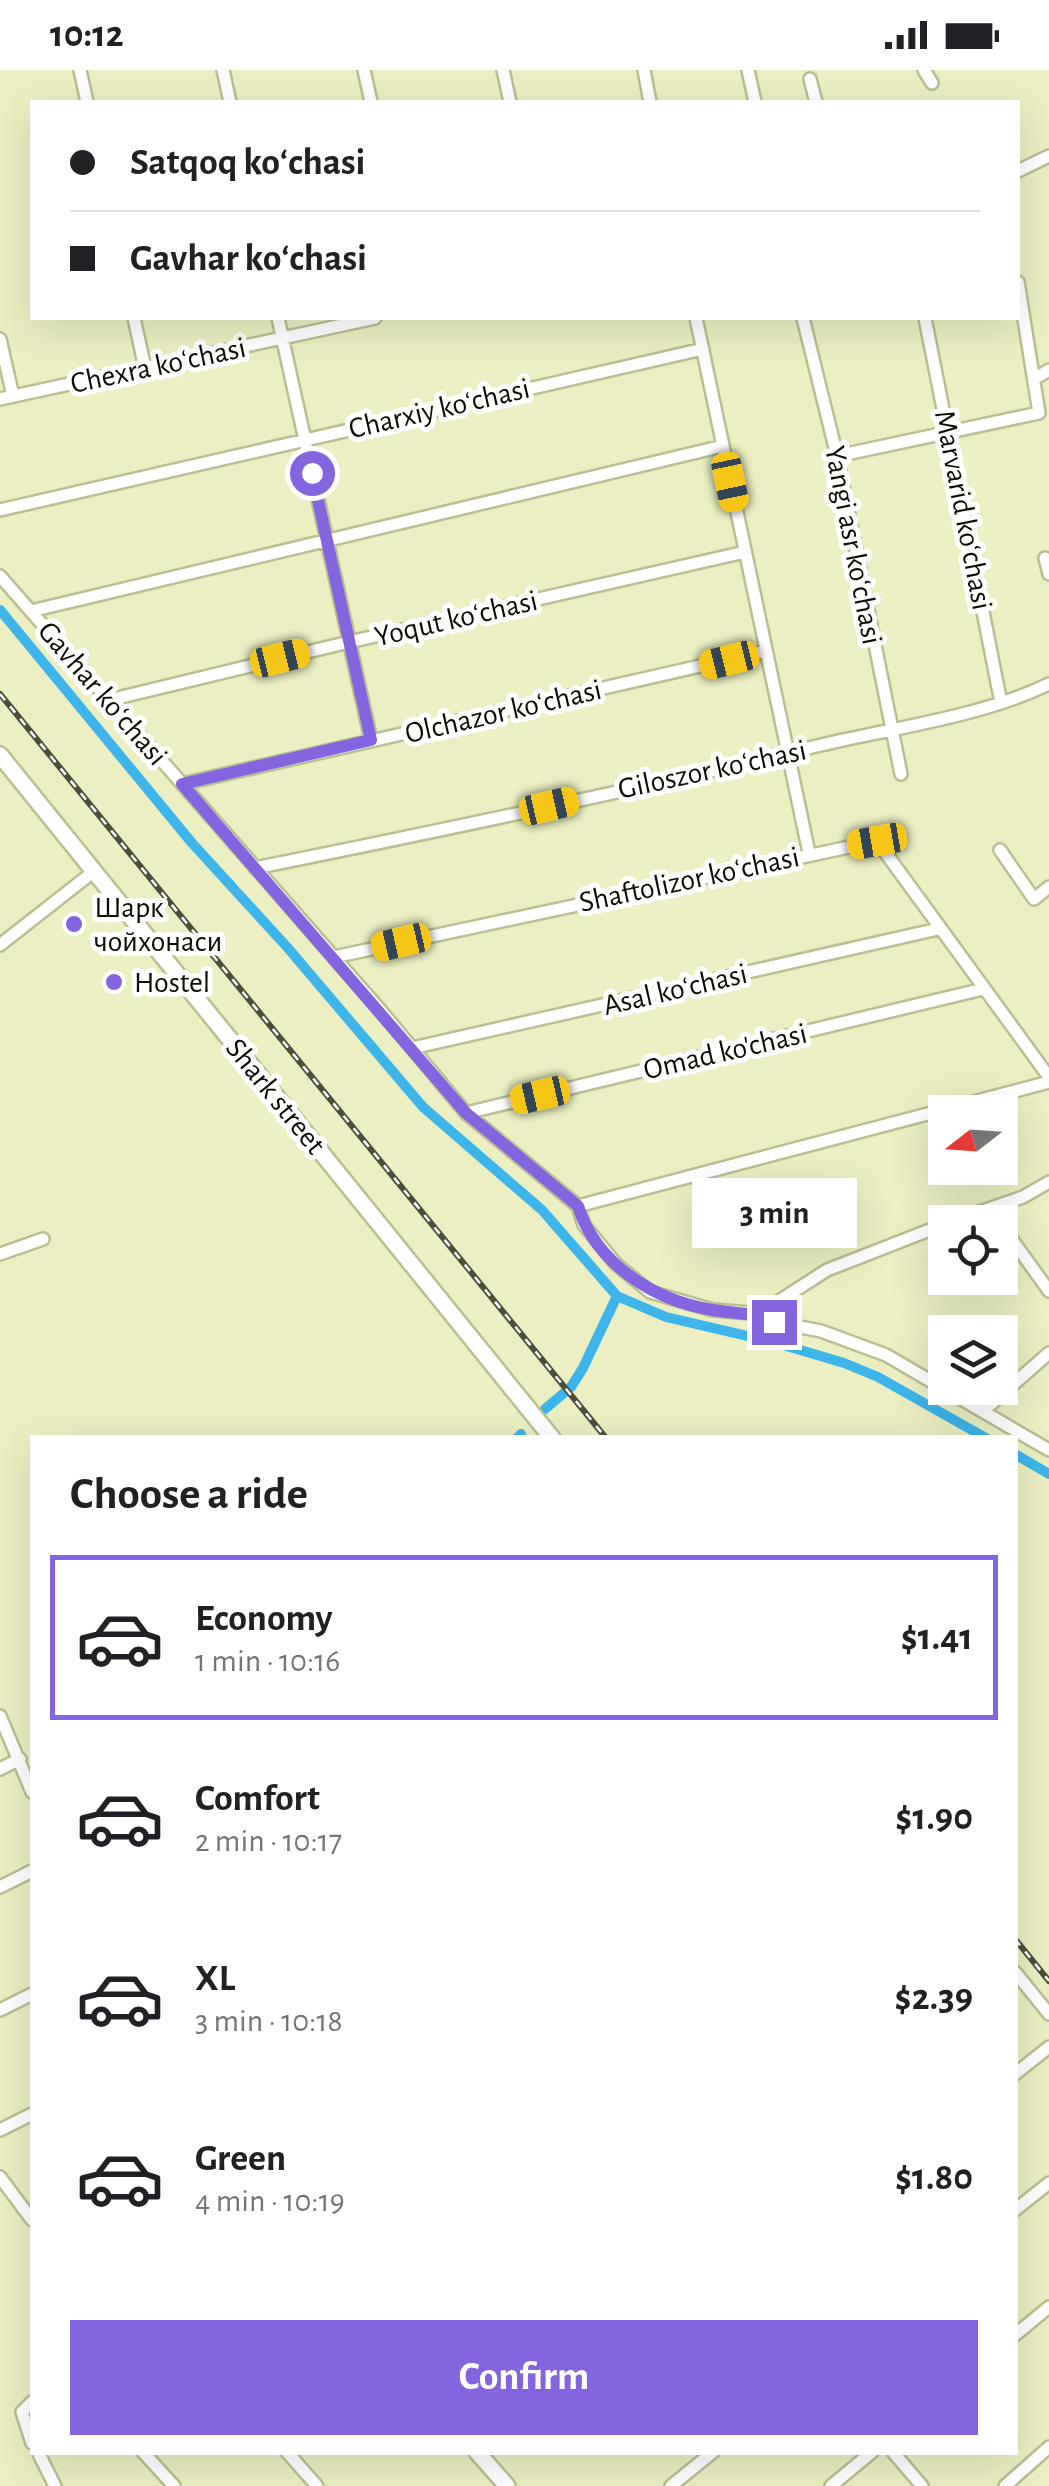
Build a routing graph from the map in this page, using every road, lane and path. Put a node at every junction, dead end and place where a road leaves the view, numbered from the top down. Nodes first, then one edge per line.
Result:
1 (80, 70) edge
2 (223, 70) edge
3 (364, 70) edge
4 (503, 70) edge
5 (644, 70) edge
6 (748, 70) edge
7 (924, 70) edge
8 (810, 79) dead end
9 (932, 84) dead end
10 (88, 100) edge
11 (230, 100) edge
12 (371, 100) edge
13 (510, 100) edge
14 (650, 100) edge
15 (755, 100) edge
16 (815, 100) edge
17 (1049, 156) edge
18 (1020, 169) edge
19 (1020, 294) edge
20 (134, 320) edge
21 (278, 320) edge
22 (366, 320) edge
23 (696, 320) edge
24 (803, 320) edge
25 (925, 320) edge
26 (0, 339) edge
27 (282, 339) junction
28 (703, 349) junction
29 (145, 368) junction
30 (1049, 370) edge
31 (1034, 380) junction
32 (6, 398) edge
33 (948, 430) junction
34 (304, 438) junction
35 (723, 446) junction
36 (836, 456) junction
37 (0, 510) edge
38 (327, 542) junction
39 (745, 552) junction
40 (1045, 558) dead end
41 (1049, 574) edge
42 (0, 576) edge
43 (31, 611) junction
44 (349, 642) junction
45 (766, 651) junction
46 (1049, 684) edge
47 (109, 700) junction
48 (1002, 703) junction
49 (890, 728) junction
50 (371, 740) junction
51 (790, 753) junction
52 (0, 755) edge
53 (901, 774) dead end
54 (182, 784) junction
55 (1000, 850) dead end
56 (809, 853) junction
57 (255, 868) junction
58 (93, 872) junction
59 (1049, 887) edge
60 (938, 930) junction
61 (0, 944) edge
62 (334, 956) junction
63 (984, 989) junction
64 (412, 1048) junction
65 (1049, 1079) edge
66 (466, 1113) junction
67 (1049, 1182) edge
68 (1001, 1205) edge
69 (578, 1206) junction
70 (928, 1231) edge
71 (43, 1239) dead end
72 (1018, 1248) edge
73 (0, 1254) edge
74 (1049, 1291) edge
75 (751, 1312) junction
76 (1049, 1353) edge
77 (984, 1410) junction
78 (550, 1435) edge
79 (1049, 1450) edge
80 (0, 1716) edge
81 (20, 1759) junction
82 (0, 1769) edge
83 (30, 1786) edge
84 (30, 1872) edge
85 (0, 1887) edge
86 (1018, 1976) edge
87 (30, 1995) edge
88 (0, 2010) edge
89 (1049, 2014) edge
90 (1049, 2047) edge
91 (1018, 2072) edge
92 (30, 2115) edge
93 (0, 2130) edge
94 (0, 2177) edge
95 (1049, 2183) edge
96 (1018, 2208) edge
97 (30, 2217) edge
98 (1049, 2308) edge
99 (1018, 2333) edge
100 (30, 2404) edge
101 (30, 2437) edge
102 (1049, 2447) edge
103 (40, 2455) edge
104 (146, 2455) edge
105 (291, 2455) edge
106 (480, 2455) edge
107 (709, 2455) edge
108 (868, 2455) edge
109 (895, 2455) edge
110 (55, 2486) edge
111 (174, 2486) edge
112 (317, 2486) edge
113 (507, 2486) edge
114 (671, 2486) edge
115 (831, 2486) edge
116 (922, 2486) edge
117 (1004, 2486) edge

1 - 10 street
2 - 11 street
3 - 12 street
4 - 13 street
5 - 14 street
6 - 15 street
7 - 9 street
8 - 16 street
17 - 18 street
19 - 31 street
20 - 29 street
21 - 27 street
22 - 27 street, Chexra koʻchasi
23 - 28 street
24 - 36 street, Yangi asr koʻchasi
25 - 33 street, Marvarid koʻchasi
26 - 32 street
27 - 29 street, Chexra koʻchasi
27 - 34 street
28 - 34 street, Charxiy koʻchasi
28 - 35 street
29 - 32 street, Chexra koʻchasi
30 - 31 street
31 - 33 street
33 - 36 street
33 - 48 street, Marvarid koʻchasi
34 - 37 street, Charxiy koʻchasi
34 - 38 street
35 - 38 street, Gavhar koʻchasi
35 - 39 street
36 - 49 street, Yangi asr koʻchasi
38 - 43 street, Gavhar koʻchasi
38 - 44 street
39 - 44 street, Yoqut koʻchasi
39 - 45 street
40 - 41 street
42 - 43 street, Gavhar koʻchasi
43 - 47 street, Gavhar koʻchasi
44 - 47 street, Yoqut koʻchasi
44 - 50 street
45 - 50 street, Olchazor koʻchasi
45 - 51 street
46 - 48 street, Giloszor koʻchasi
47 - 54 street, Gavhar koʻchasi
48 - 49 street, Giloszor koʻchasi
49 - 51 street, Giloszor koʻchasi
49 - 53 street, Yangi asr koʻchasi
50 - 54 street, Olchazor koʻchasi
51 - 56 street
51 - 57 street, Giloszor koʻchasi
52 - 58 main road, Shark street
54 - 57 street, Gavhar koʻchasi
55 - 59 street
56 - 60 street, Shaftolizor koʻchasi
56 - 62 street, Shaftolizor koʻchasi
57 - 62 street, Gavhar koʻchasi
58 - 61 street
58 - 78 main road, Shark street
60 - 63 street, Shaftolizor koʻchasi
60 - 64 street, Asal koʻchasi
62 - 64 street, Gavhar koʻchasi
63 - 65 street, Shaftolizor koʻchasi
63 - 66 street, Omad ko'chasi
64 - 66 street, Gavhar koʻchasi
65 - 69 street
66 - 69 street, Gavhar koʻchasi
67 - 68 street
69 - 75 street, Gavhar koʻchasi
70 - 75 street
71 - 73 street
72 - 74 street
75 - 77 street, Gavhar koʻchasi
76 - 77 street
77 - 79 street, Gavhar koʻchasi
80 - 81 street
81 - 82 street
81 - 83 street
84 - 85 street
86 - 89 street
87 - 88 street
90 - 91 street
92 - 93 street
94 - 97 street
95 - 96 street
98 - 99 street
100 - 101 street
102 - 117 street
103 - 110 street
104 - 111 street
105 - 112 street
106 - 113 main road
107 - 114 street
108 - 115 street
109 - 116 street

